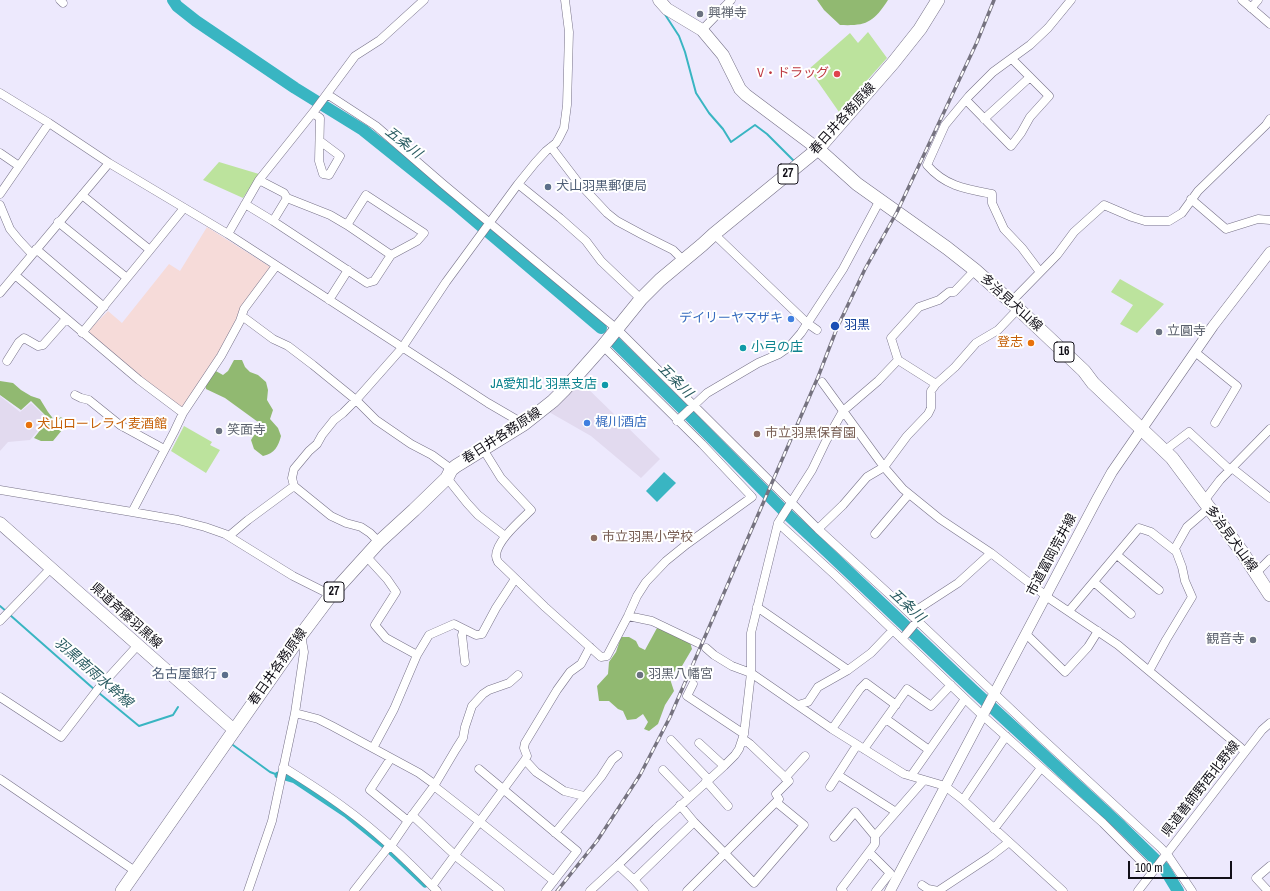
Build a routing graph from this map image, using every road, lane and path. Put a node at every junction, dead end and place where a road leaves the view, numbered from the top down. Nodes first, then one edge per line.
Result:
1 (424, 0) edge
2 (565, 0) edge
3 (659, 0) edge
4 (732, 0) edge
5 (938, 0) edge
6 (1071, 0) edge
7 (1242, 0) edge
8 (1258, 0) edge
9 (1251, 8) junction
10 (1270, 24) edge
11 (702, 30) junction
12 (1012, 59) junction
13 (1030, 77) junction
14 (0, 93) edge
15 (326, 96) junction
16 (966, 100) junction
17 (314, 111) junction
18 (984, 118) junction
19 (1270, 119) edge
20 (49, 123) junction
21 (320, 141) dead end
22 (550, 147) junction
23 (818, 149) junction
24 (0, 153) edge
25 (109, 163) junction
26 (19, 166) junction
27 (260, 180) junction
28 (518, 184) junction
29 (0, 194) edge
30 (82, 195) junction
31 (287, 198) junction
32 (1191, 199) junction
33 (880, 200) junction
34 (245, 204) junction
35 (0, 205) edge
36 (184, 208) junction
37 (1270, 220) edge
38 (58, 222) junction
39 (273, 222) junction
40 (490, 223) junction
41 (347, 225) junction
42 (228, 234) junction
43 (714, 234) junction
44 (150, 250) junction
45 (34, 252) junction
46 (1270, 252) edge
47 (391, 255) junction
48 (683, 260) junction
49 (276, 266) junction
50 (348, 270) junction
51 (975, 270) junction
52 (1040, 272) junction
53 (15, 275) junction
54 (127, 278) junction
55 (0, 293) edge
56 (641, 299) junction
57 (329, 300) junction
58 (1015, 306) junction
59 (104, 307) junction
60 (242, 316) junction
61 (66, 319) junction
62 (807, 323) junction
63 (617, 329) junction
64 (817, 330) dead end
65 (82, 333) junction
66 (603, 346) junction
67 (402, 348) junction
68 (1195, 352) junction
69 (898, 360) junction
70 (7, 361) dead end
71 (822, 382) dead end
72 (936, 384) junction
73 (75, 396) dead end
74 (356, 400) junction
75 (693, 406) junction
76 (843, 411) junction
77 (183, 413) junction
78 (677, 421) junction
79 (1215, 423) dead end
80 (524, 424) junction
81 (1141, 429) junction
82 (1270, 429) edge
83 (164, 449) junction
84 (483, 449) junction
85 (1164, 451) junction
86 (884, 467) junction
87 (1231, 469) junction
88 (449, 474) junction
89 (294, 486) junction
90 (0, 490) edge
91 (909, 494) junction
92 (1270, 498) edge
93 (791, 504) junction
94 (1206, 505) junction
95 (132, 512) junction
96 (779, 522) junction
97 (0, 523) edge
98 (818, 529) junction
99 (875, 534) dead end
100 (229, 536) junction
101 (505, 536) junction
102 (379, 542) junction
103 (1174, 550) junction
104 (992, 553) junction
105 (1117, 555) junction
106 (366, 556) junction
107 (1270, 559) edge
108 (51, 568) junction
109 (1256, 573) junction
110 (515, 579) junction
111 (1094, 582) junction
112 (1159, 590) dead end
113 (331, 595) junction
114 (1046, 595) junction
115 (1270, 595) edge
116 (757, 607) junction
117 (1069, 611) junction
118 (1131, 614) dead end
119 (628, 616) junction
120 (915, 619) junction
121 (0, 621) edge
122 (464, 629) junction
123 (893, 630) junction
124 (1098, 631) junction
125 (1026, 634) junction
126 (301, 635) junction
127 (902, 639) junction
128 (698, 643) dead end
129 (138, 645) junction
130 (590, 648) junction
131 (706, 648) dead end
132 (417, 655) junction
133 (465, 662) dead end
134 (848, 670) junction
135 (1149, 671) junction
136 (751, 673) junction
137 (518, 675) dead end
138 (693, 684) dead end
139 (951, 685) junction
140 (994, 693) junction
141 (0, 697) edge
142 (966, 699) junction
143 (896, 704) junction
144 (798, 705) junction
145 (294, 713) junction
146 (982, 715) junction
147 (886, 719) junction
148 (1270, 723) edge
149 (832, 729) junction
150 (234, 730) junction
151 (1006, 736) junction
152 (744, 737) junction
153 (671, 740) dead end
154 (699, 743) dead end
155 (861, 747) junction
156 (373, 748) junction
157 (929, 750) junction
158 (1245, 752) junction
159 (618, 755) dead end
160 (805, 756) dead end
161 (391, 758) junction
162 (524, 760) junction
163 (724, 766) junction
164 (283, 767) junction
165 (1041, 768) junction
166 (479, 769) dead end
167 (663, 770) dead end
168 (838, 775) junction
169 (911, 776) junction
170 (784, 778) junction
171 (0, 779) edge
172 (707, 780) junction
173 (924, 780) junction
174 (434, 785) junction
175 (945, 786) junction
176 (830, 787) dead end
177 (504, 790) junction
178 (584, 796) junction
179 (689, 797) junction
180 (963, 800) junction
181 (776, 802) junction
182 (680, 805) junction
183 (728, 806) dead end
184 (896, 812) junction
185 (410, 818) junction
186 (480, 822) junction
187 (694, 822) junction
188 (994, 829) junction
189 (555, 833) junction
190 (874, 836) junction
191 (834, 837) dead end
192 (1009, 842) junction
193 (390, 845) junction
194 (869, 852) junction
195 (725, 853) junction
196 (1166, 854) junction
197 (455, 855) junction
198 (618, 865) junction
199 (1270, 866) edge
200 (135, 871) junction
201 (1152, 872) junction
202 (894, 875) junction
203 (634, 880) junction
204 (554, 881) junction
205 (922, 885) dead end
206 (434, 888) edge
207 (122, 891) edge
208 (248, 891) edge
209 (354, 891) edge
210 (500, 891) edge
211 (546, 891) edge
212 (590, 891) edge
213 (644, 891) edge
214 (687, 891) edge
215 (843, 891) edge
216 (876, 891) edge
217 (890, 891) edge
218 (1063, 891) edge
219 (1138, 891) edge
220 (1192, 891) edge
221 (1268, 891) edge

1 - 15 street
2 - 22 street
3 - 11 main road
4 - 11 street
5 - 23 main road, 春日井各務原線 / 27
6 - 12 street
7 - 9 street
8 - 9 street
9 - 10 street
11 - 23 main road
12 - 13 street
12 - 16 street
13 - 18 street
13 - 18 street
14 - 20 street
15 - 17 street
15 - 40 street
16 - 18 street
16 - 52 street
17 - 21 street
17 - 27 street
19 - 32 street
20 - 25 street
20 - 26 street
22 - 28 street
22 - 48 street
23 - 33 main road, 多治見犬山線 / 16
23 - 43 main road, 春日井各務原線 / 27
24 - 26 street
25 - 30 street
25 - 36 street
26 - 29 street
27 - 31 street
27 - 34 street
28 - 40 street
28 - 56 street
30 - 38 street
30 - 44 street
31 - 39 street
31 - 41 street
32 - 37 street
32 - 52 street
33 - 51 main road, 多治見犬山線 / 16
33 - 62 street
34 - 39 street
34 - 42 street
35 - 45 street
36 - 42 street
36 - 44 street
38 - 45 street
38 - 54 street
39 - 50 street
40 - 63 street
40 - 67 street
41 - 47 street
41 - 47 street
42 - 49 street
43 - 48 main road, 春日井各務原線 / 27
43 - 62 street
44 - 54 street
45 - 53 street
45 - 59 street
46 - 68 street, 市道富岡荒井線
47 - 50 street
48 - 56 main road, 春日井各務原線 / 27
49 - 57 street
49 - 60 street
50 - 57 street
51 - 58 main road, 多治見犬山線 / 16
51 - 69 street
52 - 58 street
53 - 55 street
53 - 61 street
54 - 59 street
56 - 63 main road, 春日井各務原線 / 27
57 - 67 street
58 - 72 street
58 - 81 main road, 多治見犬山線 / 16
59 - 65 street
60 - 74 street
60 - 77 street
61 - 65 street
61 - 70 street
62 - 64 street
62 - 75 street
63 - 66 main road, 春日井各務原線 / 27
63 - 75 street
65 - 77 street
66 - 78 street
66 - 80 main road, 春日井各務原線 / 27
67 - 74 street
67 - 80 street
68 - 79 street
68 - 81 street, 市道富岡荒井線
69 - 72 street
69 - 76 street
71 - 76 street
72 - 86 street
73 - 83 street
74 - 88 street
74 - 89 street
75 - 78 street
75 - 93 street
76 - 86 street
76 - 93 street
77 - 83 street
78 - 119 street
80 - 84 main road, 春日井各務原線 / 27
81 - 85 main road, 多治見犬山線 / 16
81 - 114 street, 市道富岡荒井線
82 - 87 street
83 - 95 street
84 - 88 main road, 春日井各務原線 / 27
84 - 101 street
85 - 87 street
85 - 94 main road, 多治見犬山線 / 16
86 - 91 street
86 - 98 street
87 - 92 street
87 - 94 street
88 - 101 street
88 - 102 main road, 春日井各務原線 / 27
89 - 100 street
89 - 102 street
90 - 95 street
91 - 99 street
91 - 104 street
93 - 96 street
93 - 98 street
94 - 103 street
94 - 109 main road, 多治見犬山線 / 16
95 - 100 street
96 - 116 street
96 - 123 street
97 - 108 main road, 県道斉藤羽黒線
98 - 120 street
100 - 113 street
101 - 110 street
102 - 106 main road, 春日井各務原線 / 27
103 - 105 street
103 - 135 street
104 - 114 street
104 - 120 street
105 - 111 street
105 - 112 street
106 - 113 main road, 春日井各務原線 / 27
106 - 132 street
107 - 109 street
108 - 121 street
108 - 129 main road, 県道斉藤羽黒線
109 - 115 main road, 多治見犬山線 / 16
110 - 122 street
110 - 130 street
111 - 117 street
111 - 118 street
113 - 126 main road, 春日井各務原線 / 27
114 - 117 street
114 - 125 street, 市道富岡荒井線
116 - 134 street
116 - 136 street
117 - 124 street
119 - 128 street
119 - 130 street
120 - 127 street
120 - 140 street
122 - 132 street
122 - 133 street
123 - 127 street
123 - 134 street
124 - 125 street
124 - 135 street
125 - 140 street, 市道富岡荒井線
126 - 145 street
126 - 150 main road, 春日井各務原線 / 27
127 - 139 street
129 - 141 street
129 - 150 main road, 県道斉藤羽黒線
130 - 162 street
131 - 136 street
132 - 156 street
134 - 144 street
135 - 158 street
136 - 144 street
136 - 152 street
137 - 174 street
138 - 152 street
139 - 142 street
139 - 143 street
140 - 146 street, 市道富岡荒井線
140 - 196 street
142 - 146 street
142 - 157 street
143 - 147 street
143 - 149 street
144 - 149 street
145 - 156 street
145 - 164 street
146 - 151 street
146 - 175 street, 市道富岡荒井線
147 - 155 street
147 - 157 street
148 - 158 street, 県道善師野西北野線
149 - 155 street
150 - 200 main road, 春日井各務原線 / 27
151 - 165 street
151 - 180 street
152 - 163 street
152 - 170 street
153 - 172 street
154 - 163 street
155 - 168 street
155 - 169 street
156 - 161 street
157 - 169 street
158 - 196 street, 県道善師野西北野線
159 - 178 street
160 - 170 street
161 - 174 street
161 - 185 street
162 - 177 street
162 - 178 street
163 - 172 street
164 - 193 street
164 - 208 street
165 - 188 street
165 - 201 street
166 - 177 street
167 - 179 street
168 - 176 street
168 - 184 street
169 - 173 street
170 - 181 street
171 - 200 street
172 - 179 street
172 - 183 street
173 - 175 street
173 - 184 street
174 - 185 street
174 - 186 street
175 - 180 street
175 - 202 street, 市道富岡荒井線
177 - 186 street
177 - 189 street
178 - 189 street
179 - 182 street
180 - 188 street
181 - 195 street
181 - 195 street
182 - 187 street
182 - 198 street
184 - 190 street
185 - 193 street
185 - 197 street
186 - 197 street
186 - 204 street
187 - 195 street
187 - 203 street
188 - 192 street
189 - 204 street
190 - 191 street
190 - 194 street
192 - 205 street
192 - 218 street
193 - 206 street
193 - 209 street
194 - 202 street
194 - 215 street
195 - 214 street
196 - 201 street, 県道善師野西北野線
196 - 220 street
197 - 206 street
197 - 210 street
198 - 203 street
198 - 212 street
199 - 221 street
200 - 207 main road, 春日井各務原線 / 27
201 - 219 street, 県道善師野西北野線
202 - 216 street
202 - 217 street, 市道富岡荒井線
203 - 213 street
204 - 211 street

